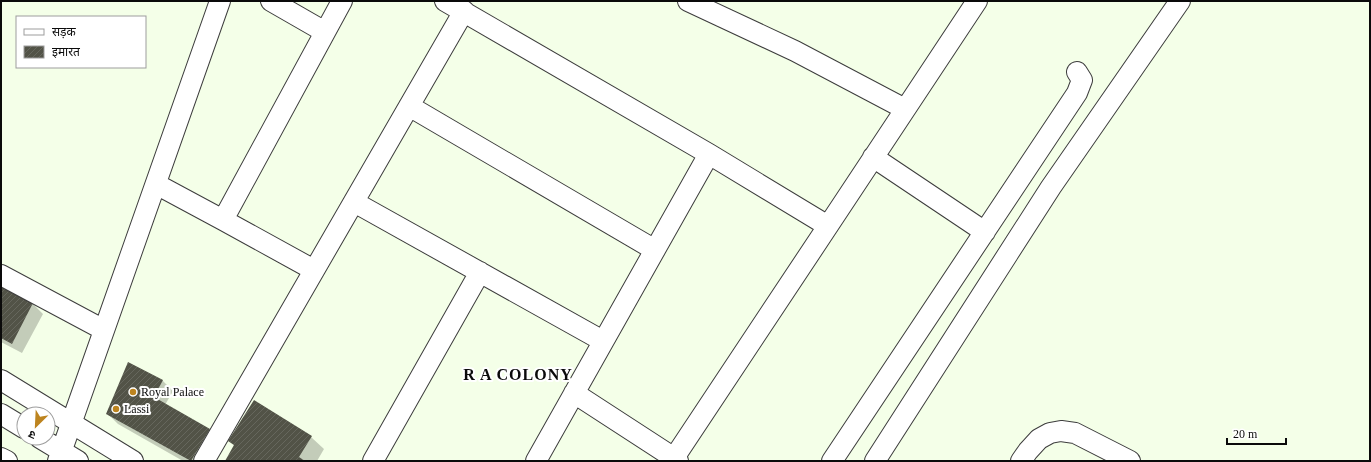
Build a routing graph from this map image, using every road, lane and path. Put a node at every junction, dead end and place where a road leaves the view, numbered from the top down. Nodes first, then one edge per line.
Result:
1 (220, 1) edge
2 (271, 1) edge
3 (342, 1) edge
4 (445, 1) edge
5 (690, 1) edge
6 (977, 1) edge
7 (1180, 1) edge
8 (464, 11) junction
9 (325, 32) junction
10 (1077, 72) dead end
11 (409, 106) junction
12 (905, 109) junction
13 (708, 154) junction
14 (873, 157) junction
15 (156, 184) junction
16 (354, 202) junction
17 (223, 220) junction
18 (828, 226) junction
19 (985, 232) junction
20 (655, 250) junction
21 (314, 270) junction
22 (480, 272) junction
23 (1, 275) edge
24 (104, 330) junction
25 (603, 341) junction
26 (1, 380) edge
27 (574, 393) junction
28 (1, 414) edge
29 (16, 423) edge
30 (72, 423) junction
31 (50, 446) edge
32 (1, 458) edge
33 (66, 458) edge
34 (676, 460) edge
35 (7, 461) edge
36 (133, 461) edge
37 (204, 461) edge
38 (373, 461) edge
39 (536, 461) edge
40 (832, 461) edge
41 (875, 461) edge
42 (1021, 461) edge
43 (1130, 461) edge

1 - 15 street
2 - 9 street
3 - 9 street
4 - 8 street
5 - 12 street
6 - 12 street
7 - 41 street
8 - 11 street
8 - 13 street
9 - 17 street
10 - 19 street
11 - 16 street
11 - 20 street
12 - 14 street
13 - 18 street
13 - 20 street
14 - 18 street
14 - 19 street
15 - 17 street
15 - 24 street
16 - 21 street
16 - 22 street
17 - 21 street
18 - 34 street
19 - 40 street
20 - 25 street
21 - 37 street
22 - 25 street
22 - 38 street
23 - 24 street
24 - 30 street
25 - 27 street
26 - 30 street
27 - 34 street
27 - 39 street
28 - 29 street
30 - 33 street
30 - 36 street
31 - 33 street
32 - 35 street
42 - 43 street

